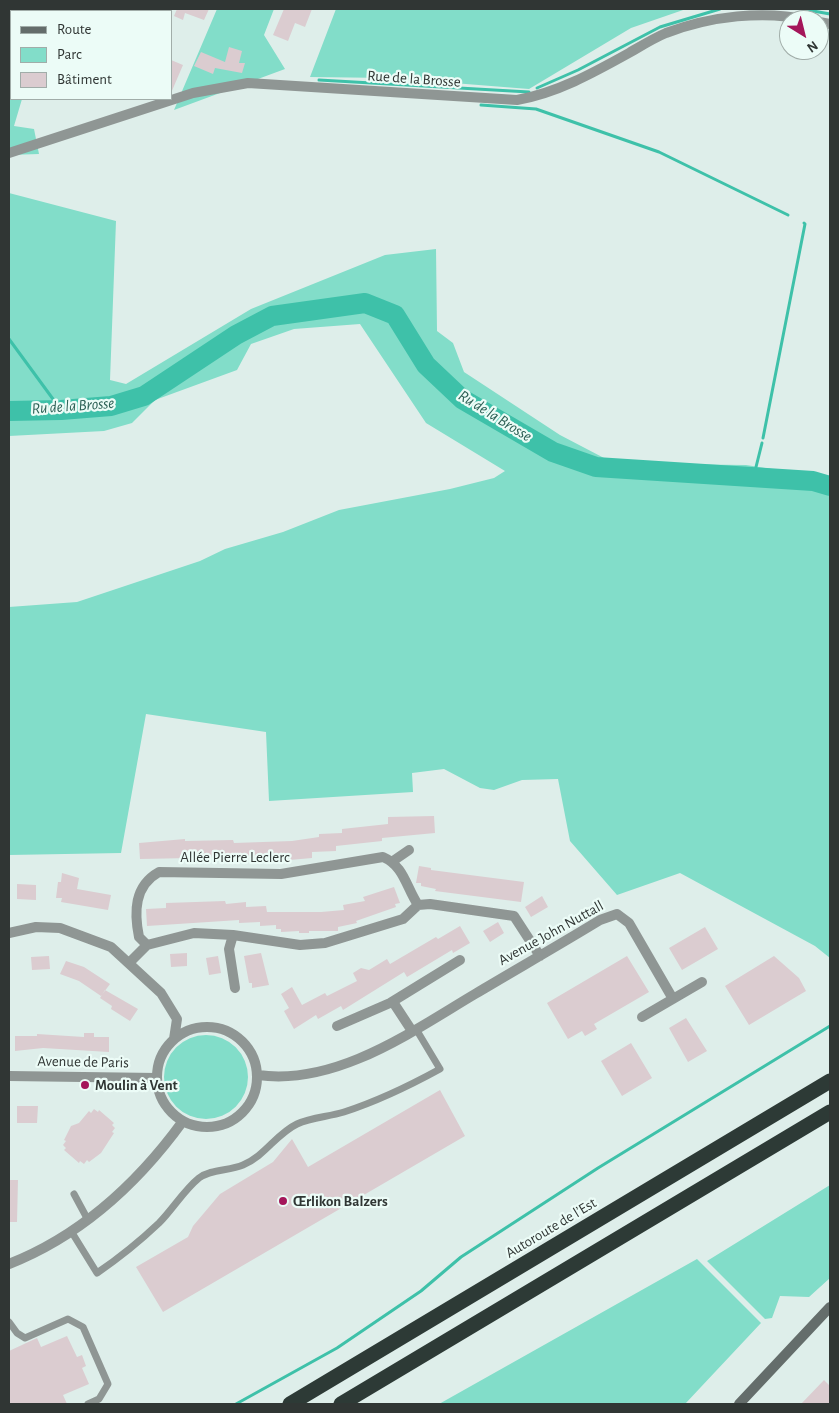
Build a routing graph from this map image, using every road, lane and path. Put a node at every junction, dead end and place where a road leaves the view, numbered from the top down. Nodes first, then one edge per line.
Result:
1 (779, 15) edge
2 (172, 100) edge
3 (172, 100) edge
4 (9, 153) edge
5 (409, 850) dead end
6 (393, 861) junction
7 (418, 905) junction
8 (9, 933) edge
9 (234, 935) junction
10 (147, 945) junction
11 (540, 956) junction
12 (460, 960) dead end
13 (130, 962) junction
14 (702, 982) dead end
15 (235, 988) dead end
16 (673, 998) junction
17 (393, 1002) junction
18 (642, 1017) dead end
19 (337, 1026) dead end
20 (414, 1030) junction
21 (174, 1039) junction
22 (258, 1075) junction
23 (9, 1076) edge
24 (157, 1078) junction
25 (830, 1081) edge
26 (830, 1112) edge
27 (183, 1121) junction
28 (74, 1194) dead end
29 (88, 1220) junction
30 (71, 1231) junction
31 (9, 1264) edge
32 (830, 1307) edge
33 (9, 1322) edge
34 (88, 1404) edge
35 (290, 1404) edge
36 (341, 1404) edge
37 (738, 1404) edge

1 - 2 street, Rue de la Brosse
3 - 4 street, Rue de la Brosse
5 - 6 street
6 - 7 street
6 - 10 street, Allée Pierre Leclerc
7 - 9 street
7 - 11 street
8 - 13 street
9 - 10 street
9 - 15 street
10 - 13 street
11 - 16 street, Avenue John Nuttall
11 - 20 street, Avenue John Nuttall
12 - 17 street
13 - 21 street
14 - 16 street
16 - 18 street
17 - 19 street
17 - 20 street
20 - 22 street, Avenue John Nuttall
20 - 30 lane
21 - 22 street
21 - 24 street
22 - 27 street
23 - 24 street, Avenue de Paris
24 - 27 street
25 - 35 highway, Autoroute de l’Est
26 - 36 highway
27 - 29 street
28 - 29 lane
29 - 30 street
30 - 31 street
32 - 37 main road
33 - 34 lane

